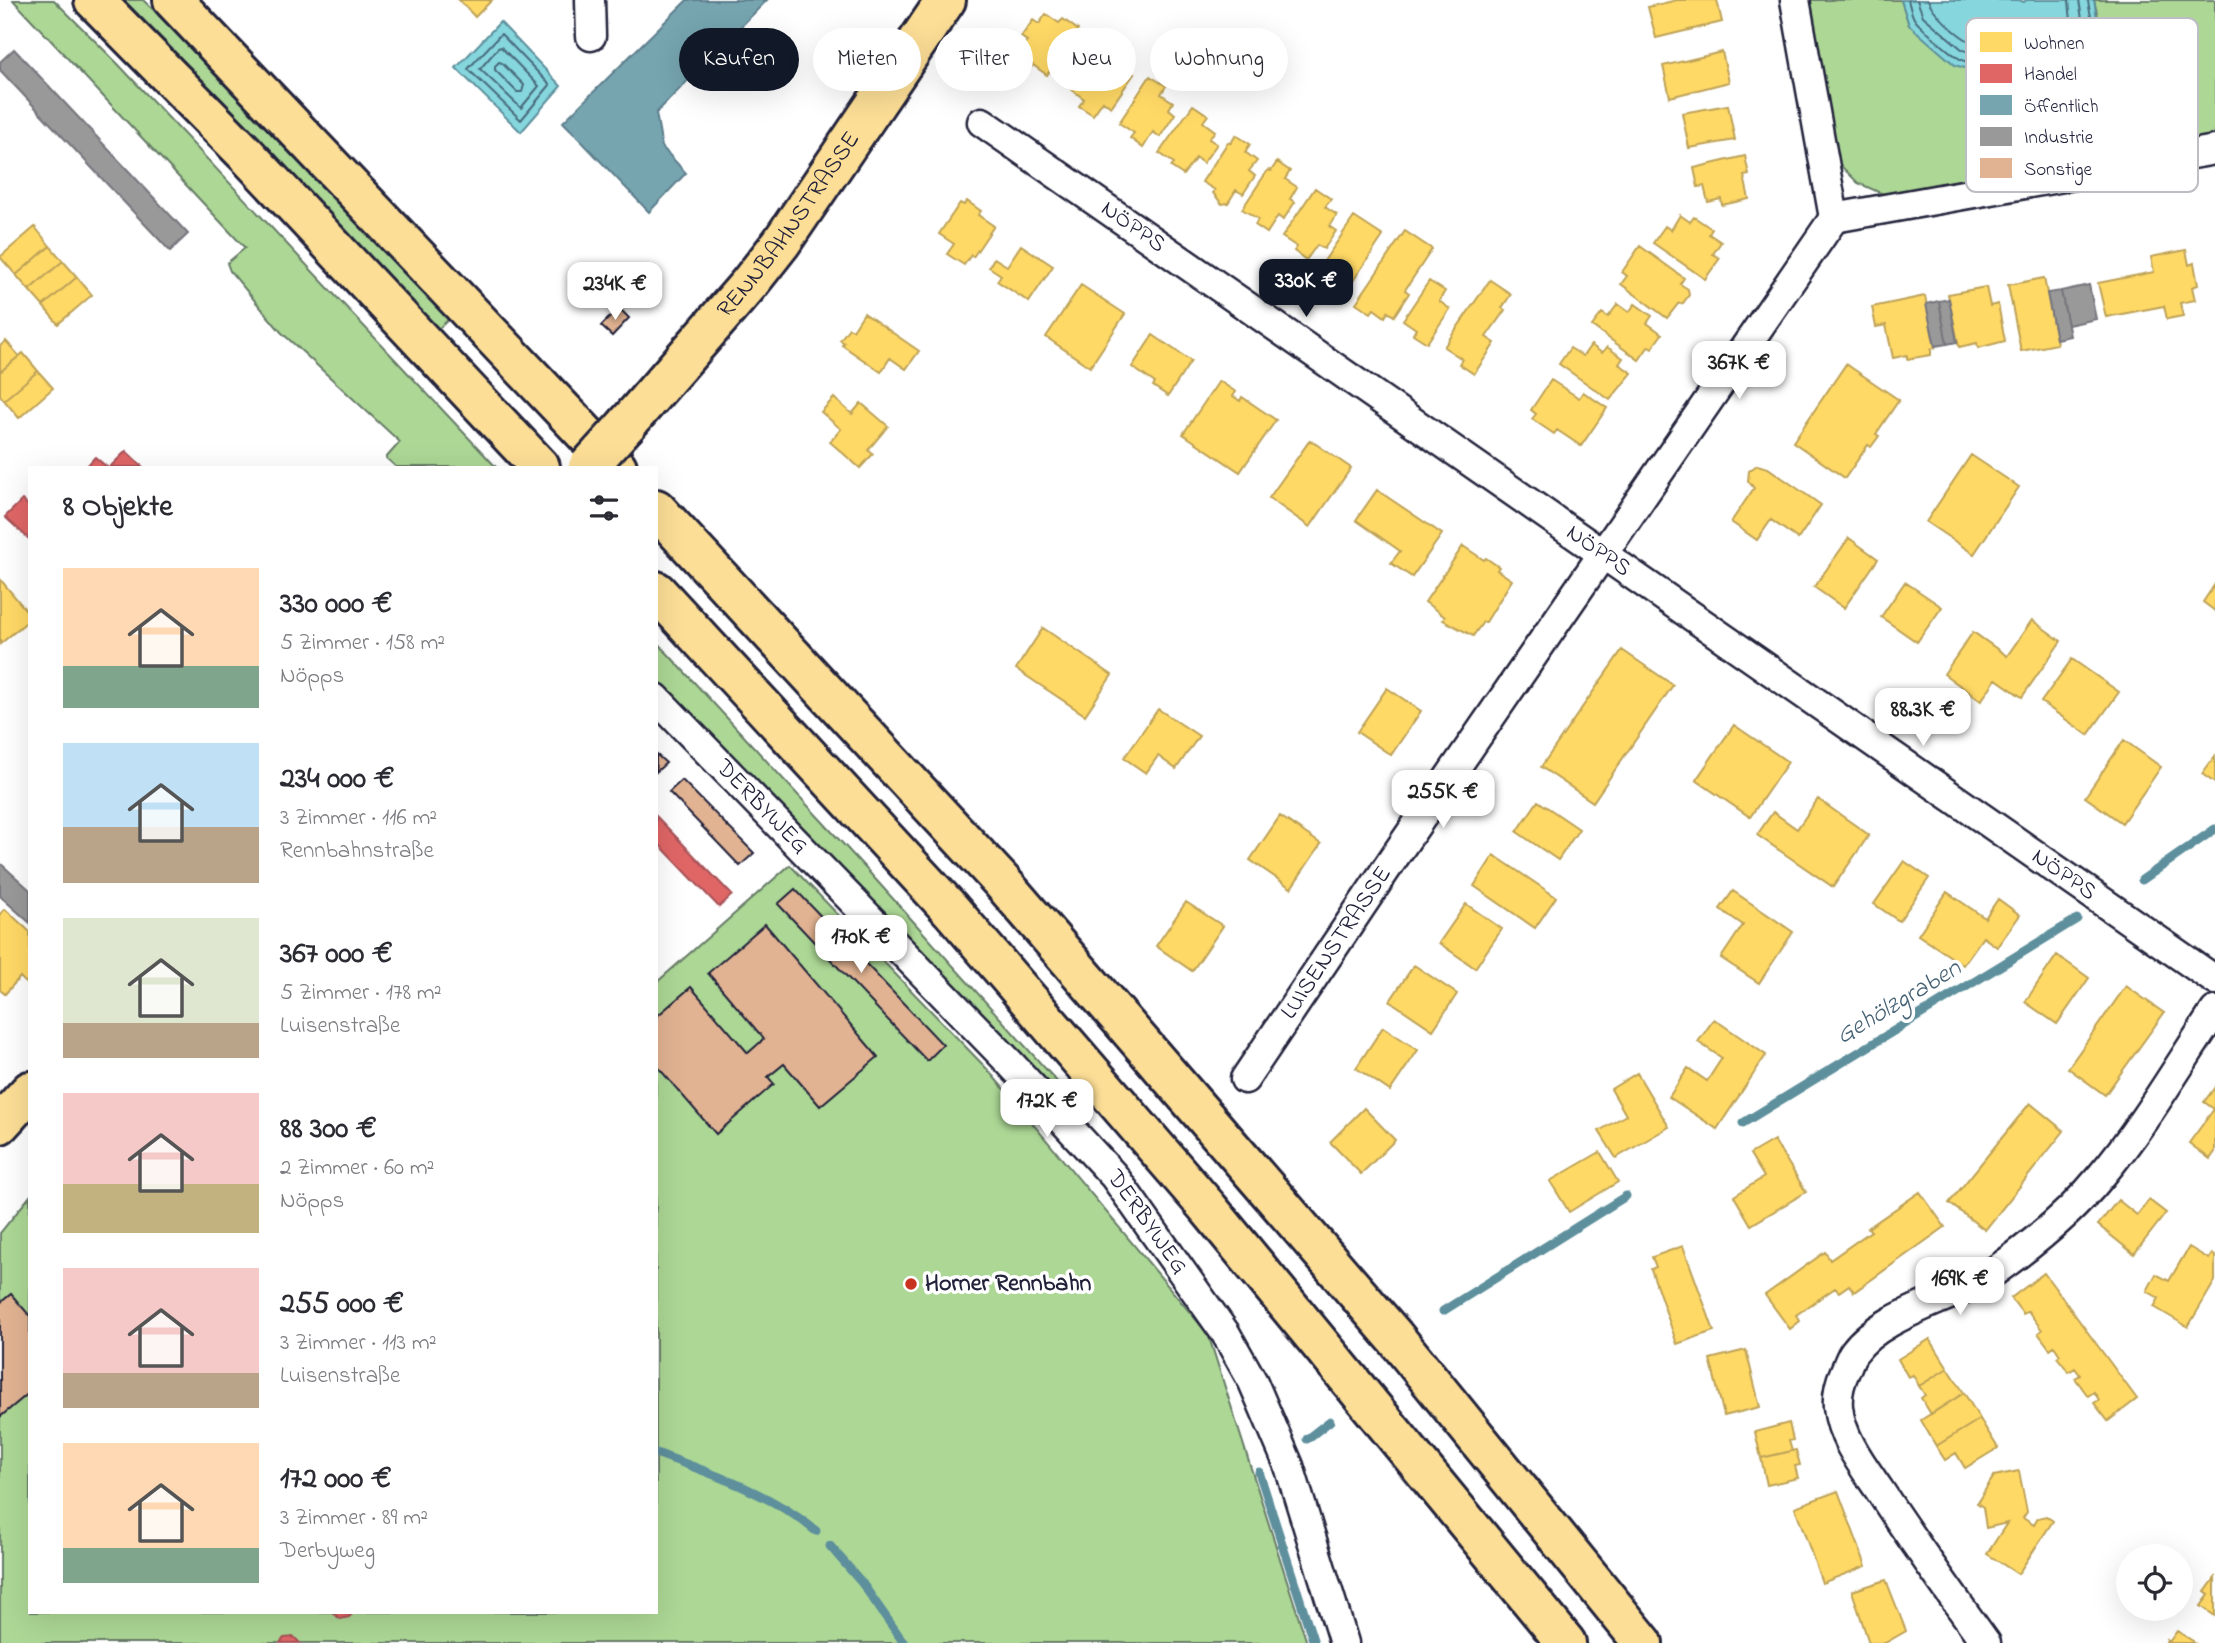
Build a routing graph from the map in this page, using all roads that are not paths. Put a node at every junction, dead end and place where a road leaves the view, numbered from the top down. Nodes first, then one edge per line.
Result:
1 (94, 0) edge
2 (173, 0) edge
3 (590, 0) edge
4 (946, 0) edge
5 (1795, 0) edge
6 (592, 36) dead end
7 (982, 122) dead end
8 (1980, 192) edge
9 (1835, 218) junction
10 (539, 466) edge
11 (589, 466) edge
12 (616, 466) edge
13 (658, 511) edge
14 (1603, 556) junction
15 (658, 593) edge
16 (658, 700) edge
17 (2215, 980) edge
18 (2215, 1011) edge
19 (1245, 1079) dead end
20 (28, 1093) edge
21 (0, 1124) edge
22 (1344, 1643) edge
23 (1566, 1643) edge
24 (1643, 1643) edge
25 (1986, 1643) edge

1 - 10 main road
2 - 12 main road
3 - 6 street
4 - 11 main road, RENNBAHNSTRASSE, bridge
5 - 9 street
7 - 14 street, NÖPPS
8 - 9 street
9 - 14 street, LUISENSTRASSE
13 - 24 main road
14 - 17 street, NÖPPS
14 - 19 street, LUISENSTRASSE
15 - 23 main road
16 - 22 street, DERBYWEG
18 - 25 street
20 - 21 main road

